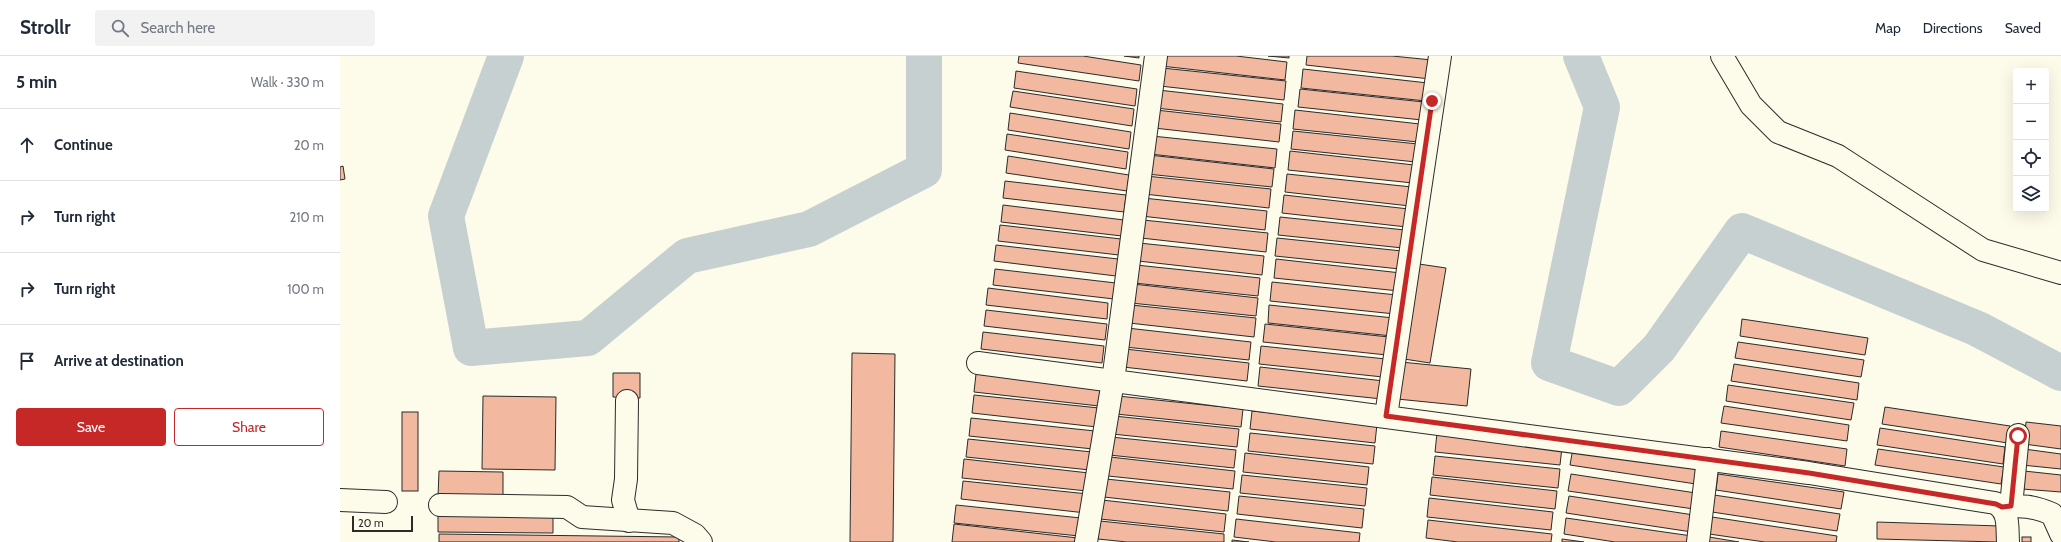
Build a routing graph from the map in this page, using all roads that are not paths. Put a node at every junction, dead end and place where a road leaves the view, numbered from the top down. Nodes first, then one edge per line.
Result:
1 (1156, 56) edge
2 (1440, 56) edge
3 (1722, 56) edge
4 (2061, 273) edge
5 (978, 363) dead end
6 (1113, 381) junction
7 (627, 402) dead end
8 (1386, 416) junction
9 (2018, 436) dead end
10 (1708, 459) junction
11 (340, 500) edge
12 (386, 502) dead end
13 (440, 506) dead end
14 (2007, 507) junction
15 (629, 521) junction
16 (2061, 534) edge
17 (701, 542) edge
18 (1086, 542) edge
19 (1698, 542) edge
20 (2008, 542) edge

1 - 6 street
2 - 8 street
3 - 4 street
5 - 6 street
6 - 8 street
6 - 18 street
7 - 15 street
8 - 10 street
9 - 14 street
10 - 14 street
10 - 19 street
11 - 12 street
13 - 15 street
14 - 16 street
14 - 20 street
15 - 17 street

